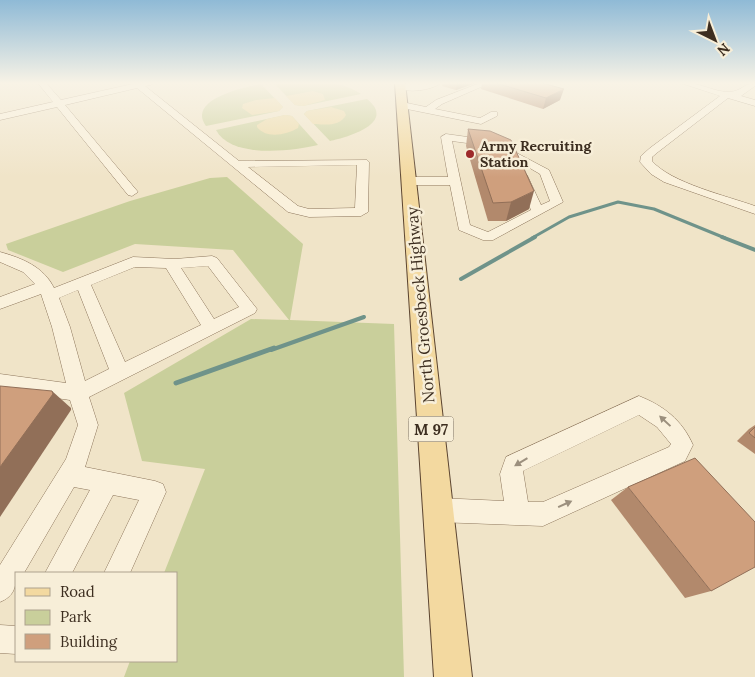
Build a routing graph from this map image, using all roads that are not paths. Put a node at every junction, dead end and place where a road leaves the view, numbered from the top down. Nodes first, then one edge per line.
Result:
1 (69, 115) edge
2 (179, 115) edge
3 (403, 115) edge
4 (453, 115) edge
5 (493, 115) edge
6 (700, 115) edge
7 (505, 151) junction
8 (238, 164) junction
9 (409, 181) junction
10 (455, 181) junction
11 (132, 192) dead end
12 (755, 210) edge
13 (538, 212) junction
14 (0, 257) edge
15 (170, 263) junction
16 (82, 282) junction
17 (47, 291) junction
18 (0, 303) edge
19 (211, 327) junction
20 (120, 372) junction
21 (0, 382) edge
22 (78, 393) junction
23 (68, 475) junction
24 (107, 483) junction
25 (438, 510) junction
26 (518, 513) junction
27 (59, 572) edge
28 (117, 572) edge
29 (0, 589) edge
30 (0, 639) edge
31 (15, 640) edge
32 (453, 677) edge

1 - 11 street
2 - 8 street
3 - 9 main road, North Groesbeck Highway / M 97
4 - 5 street
6 - 12 street
7 - 10 street
7 - 13 street
7 - 13 street
8 - 8 street
9 - 10 street
9 - 25 main road, North Groesbeck Highway / M 97
10 - 13 street
14 - 17 street
15 - 16 street
15 - 19 street
15 - 19 street
16 - 17 street
16 - 20 street
17 - 18 street
17 - 22 street
19 - 20 street
20 - 22 street
21 - 22 street
22 - 23 street
23 - 24 street
23 - 29 street
24 - 27 street
24 - 28 street
25 - 26 street
25 - 32 main road, North Groesbeck Highway / M 97
26 -> 26 street
30 - 31 street

